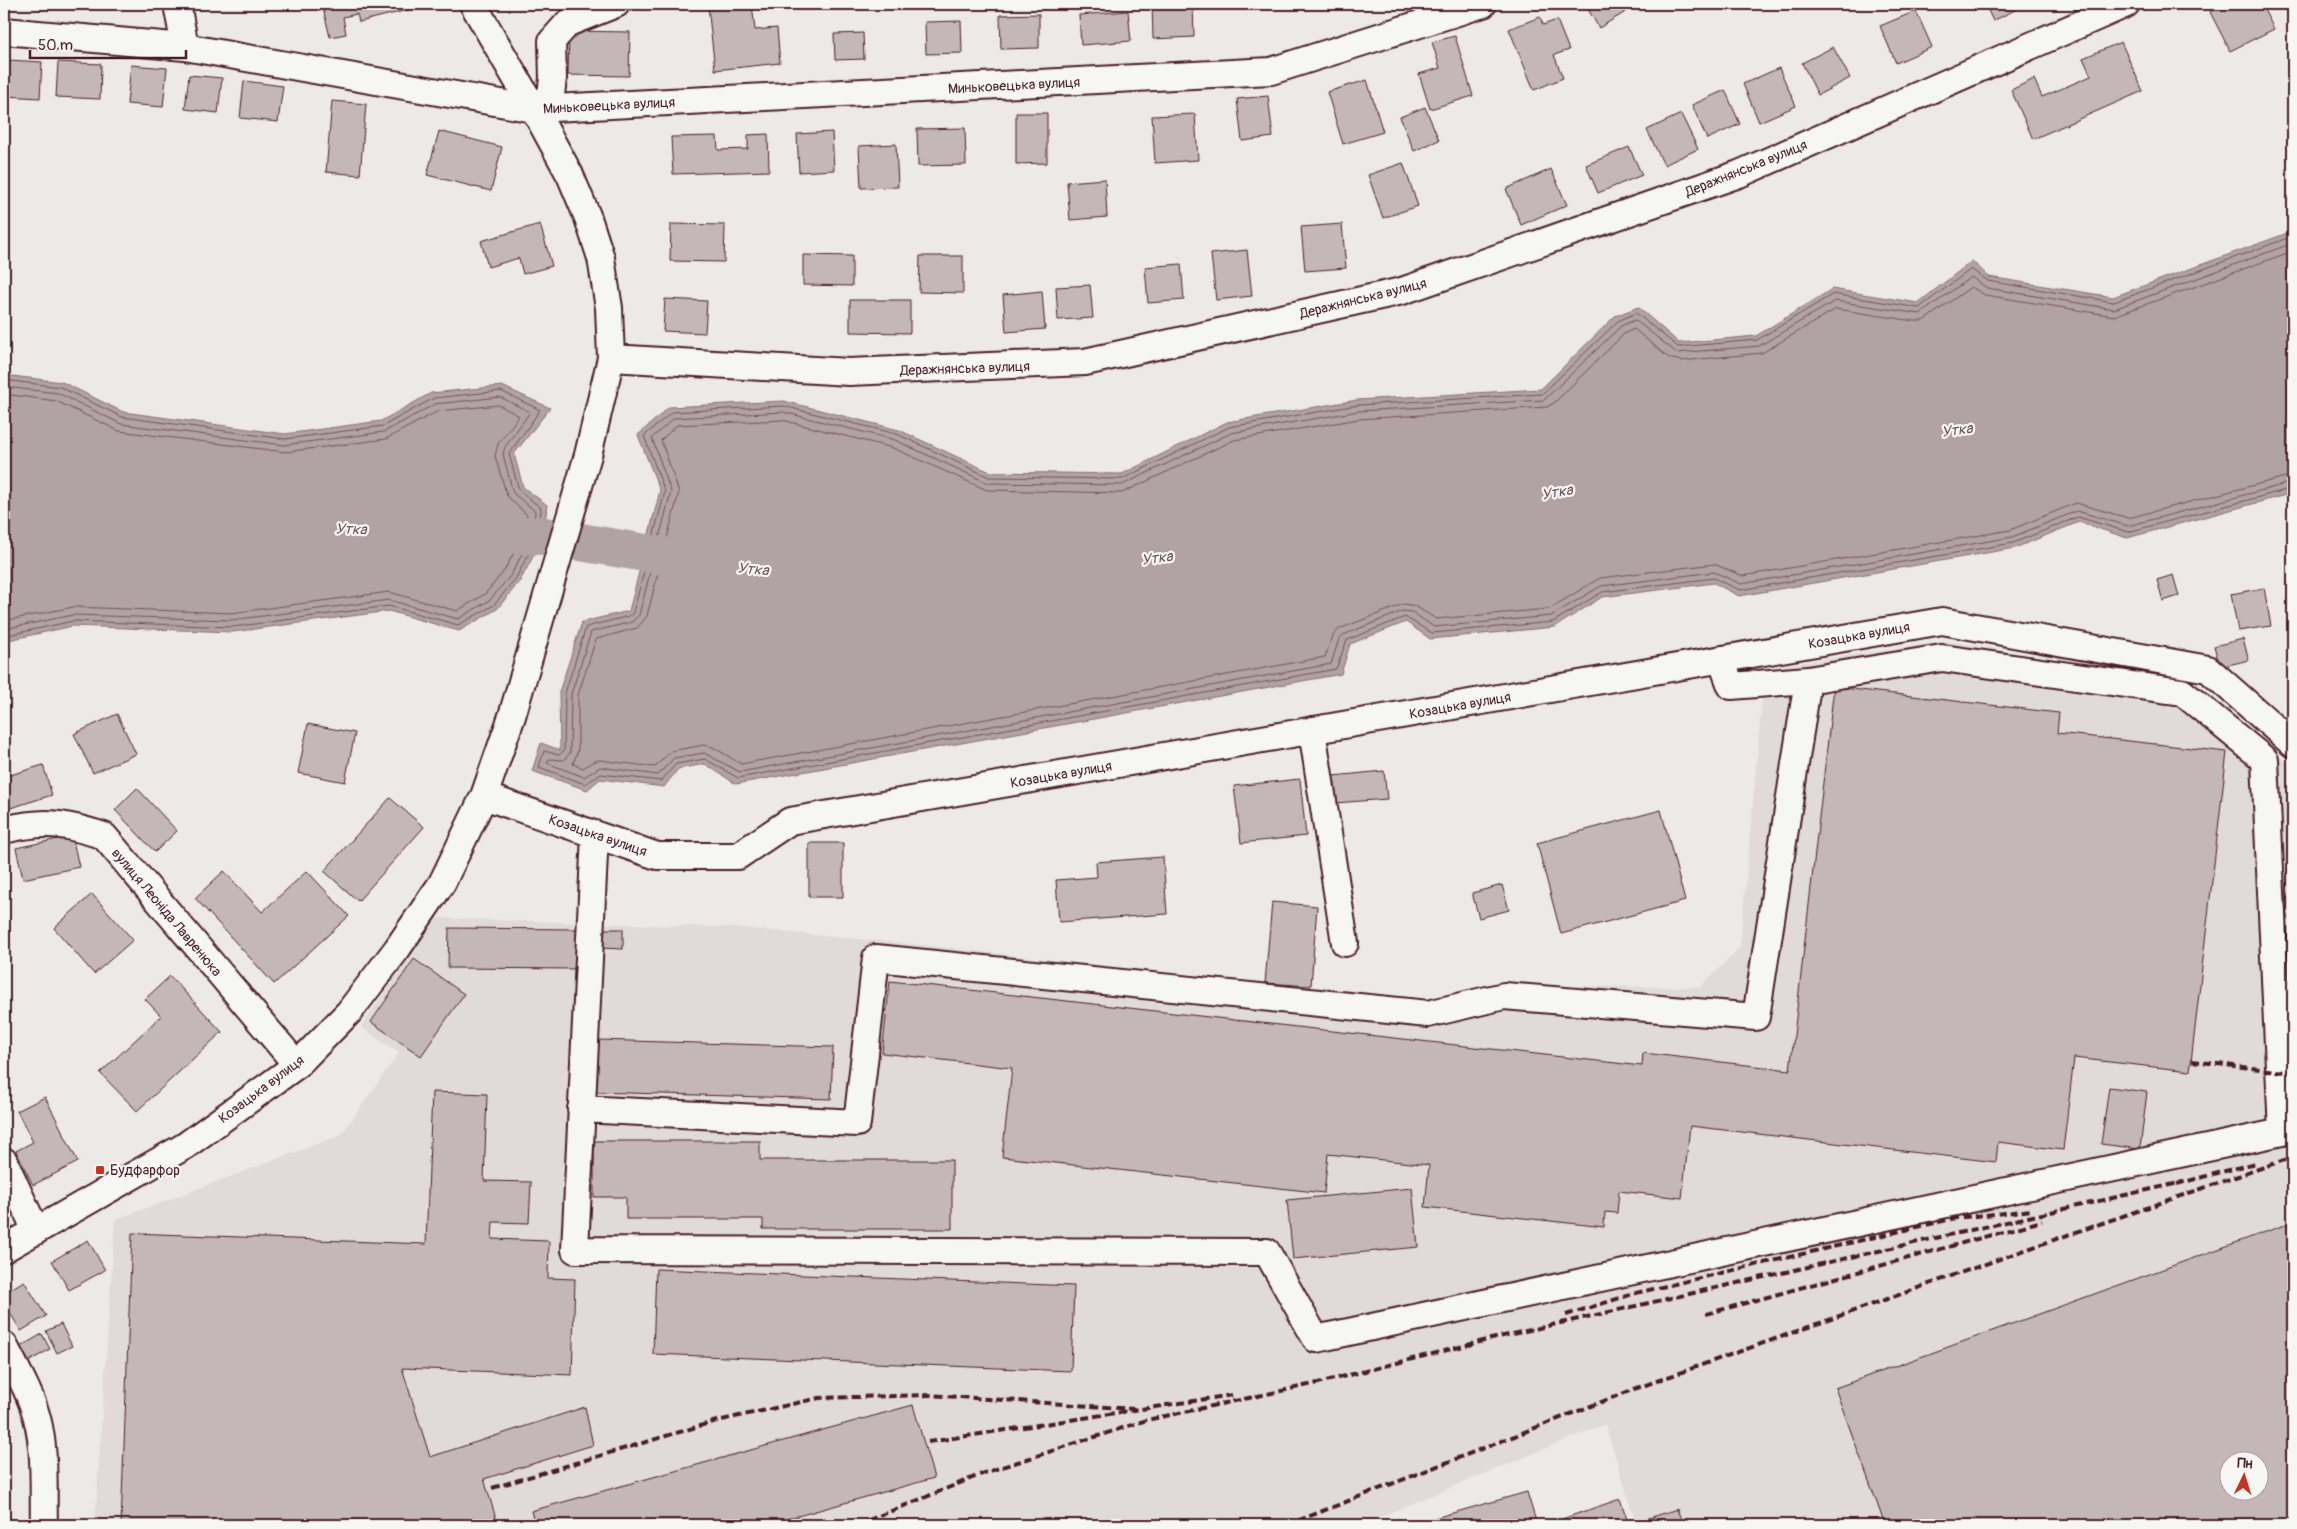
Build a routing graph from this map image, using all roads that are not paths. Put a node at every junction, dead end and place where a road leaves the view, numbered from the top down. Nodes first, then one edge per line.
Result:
1 (177, 4) edge
2 (473, 4) edge
3 (616, 4) edge
4 (1483, 4) edge
5 (2126, 4) edge
6 (4, 31) edge
7 (185, 47) junction
8 (534, 109) junction
9 (612, 358) junction
10 (1721, 659) junction
11 (1808, 680) junction
12 (1312, 730) junction
13 (2293, 744) edge
14 (484, 796) junction
15 (4, 830) edge
16 (595, 834) junction
17 (1345, 943) dead end
18 (297, 1065) junction
19 (581, 1109) junction
20 (4, 1161) edge
21 (36, 1231) junction
22 (4, 1249) edge
23 (4, 1345) edge
24 (44, 1525) edge

1 - 7 street
2 - 8 street
3 - 8 street
4 - 8 street, Миньковецька вулиця
5 - 9 street, Деражнянська вулиця
6 - 7 street, Миньковецька вулиця
7 - 8 street, Миньковецька вулиця
8 - 9 street
9 - 14 street
10 - 11 street
10 - 12 street, Козацька вулиця
10 - 13 street, Козацька вулиця
11 - 19 street
11 - 19 street
12 - 16 street, Козацька вулиця
12 - 17 street
14 - 16 street, Козацька вулиця
14 - 18 street, Козацька вулиця
15 - 18 street, вулиця Леоніда Лавренюка
16 - 19 street
18 - 21 street, Козацька вулиця
20 - 21 street
21 - 22 street, Козацька вулиця
23 - 24 street

